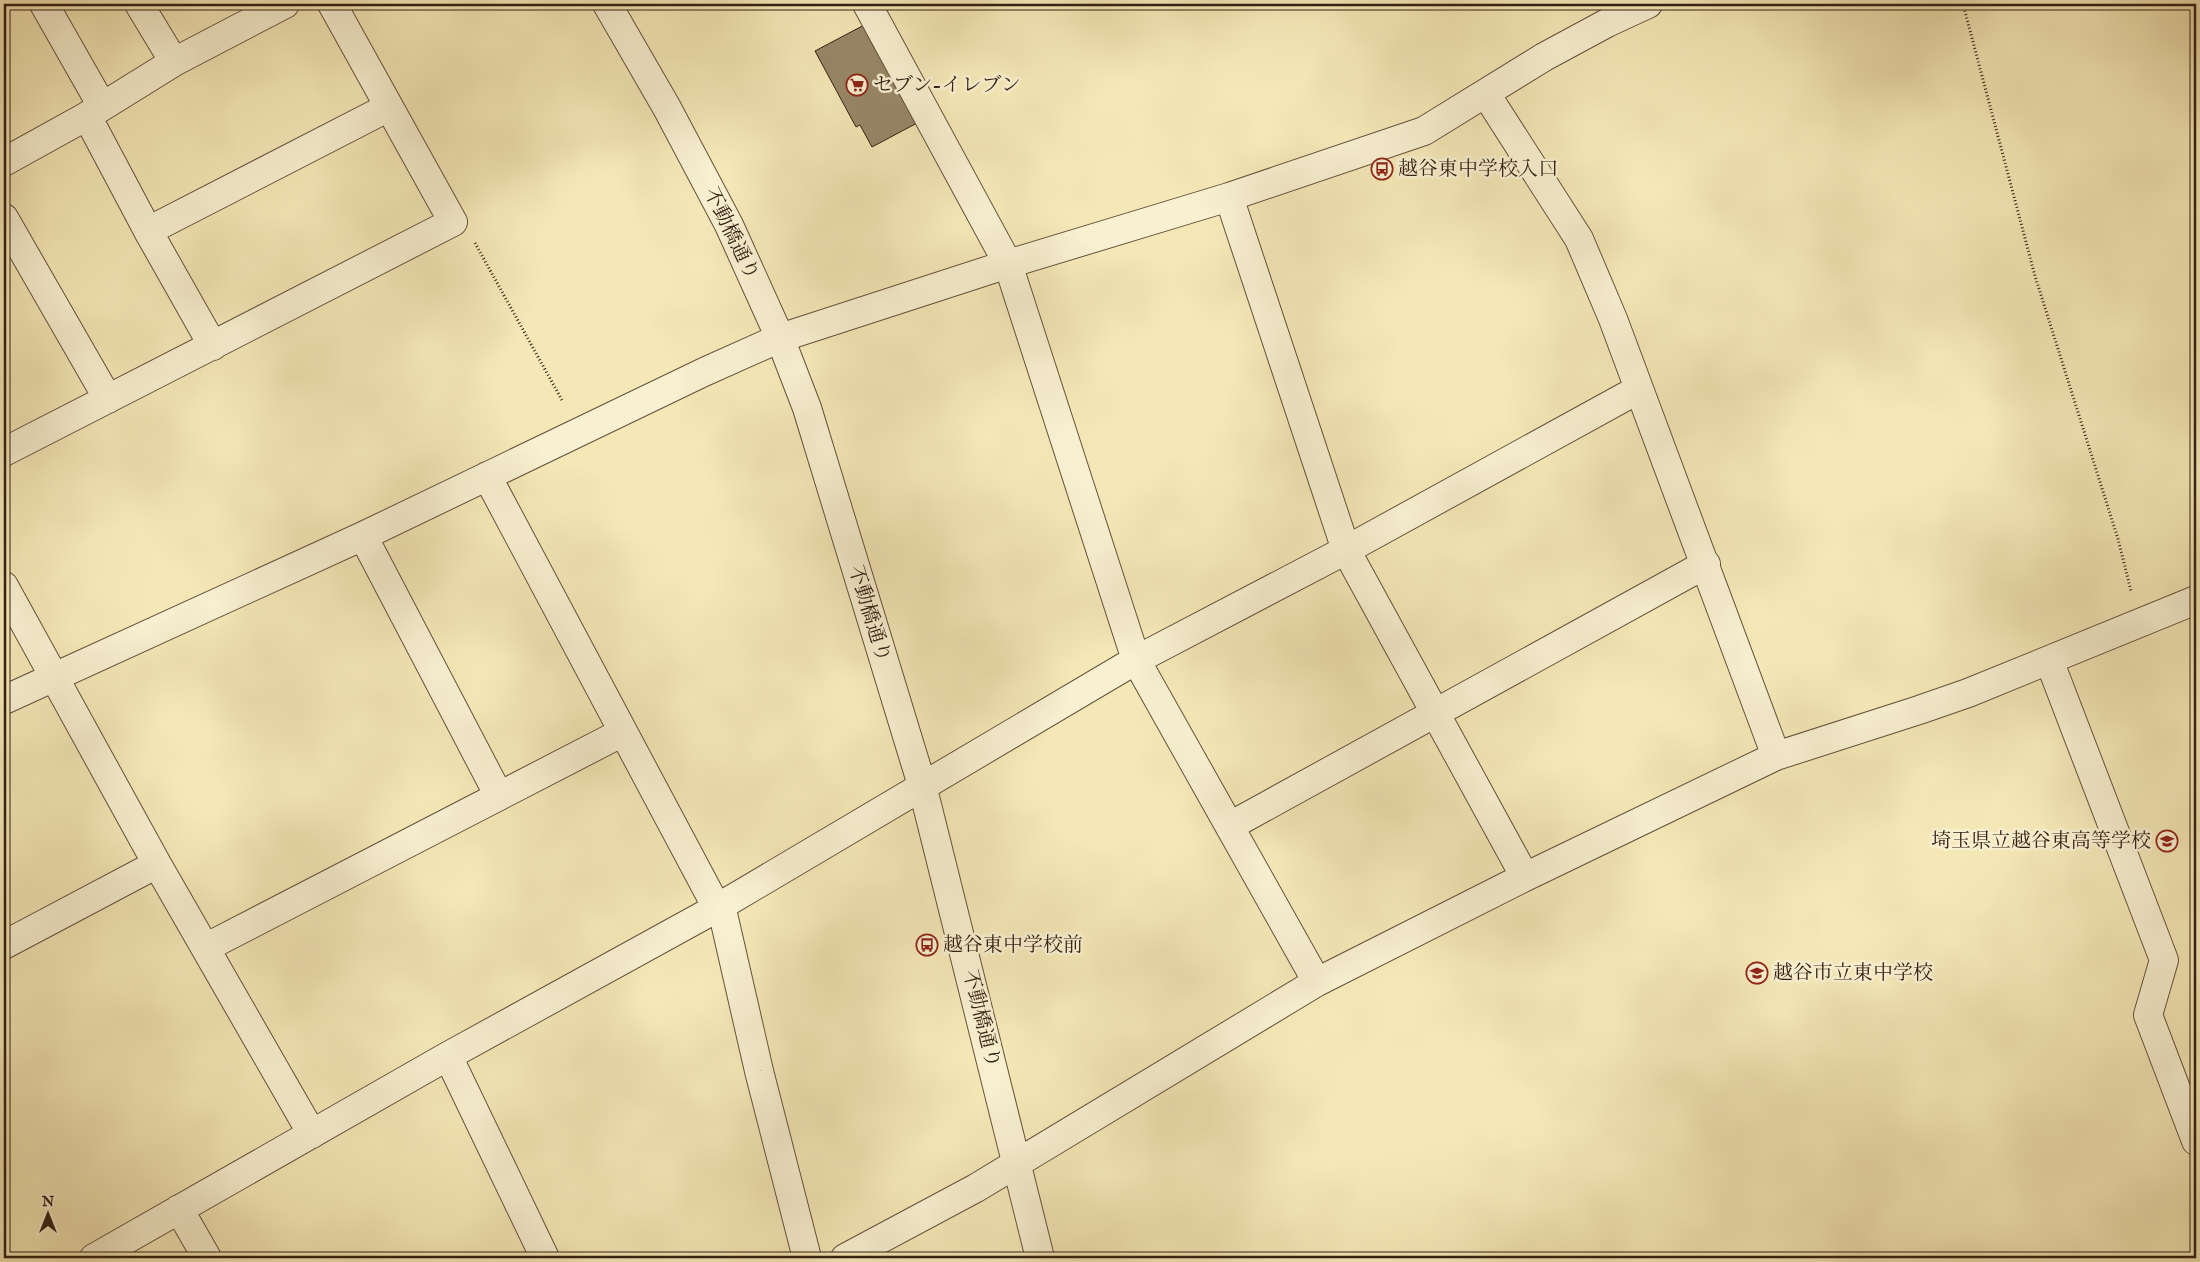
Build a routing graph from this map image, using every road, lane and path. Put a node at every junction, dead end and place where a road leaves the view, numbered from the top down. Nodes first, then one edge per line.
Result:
1 (44, 4) edge
2 (139, 4) edge
3 (285, 4) edge
4 (332, 4) edge
5 (607, 4) edge
6 (867, 4) edge
7 (1648, 4) edge
8 (1963, 4) edge
9 (174, 62) junction
10 (1486, 94) junction
11 (389, 107) junction
12 (95, 111) junction
13 (4, 162) edge
14 (1229, 197) junction
15 (4, 218) edge
16 (453, 222) junction
17 (148, 231) junction
18 (1008, 264) junction
19 (780, 338) junction
20 (213, 346) junction
21 (1638, 389) junction
22 (108, 399) junction
23 (563, 402) dead end
24 (4, 452) edge
25 (487, 476) junction
26 (363, 536) junction
27 (1346, 550) junction
28 (1706, 564) junction
29 (4, 586) edge
30 (2196, 600) edge
31 (2139, 623) junction
32 (1136, 660) junction
33 (2049, 660) junction
34 (55, 677) junction
35 (4, 700) edge
36 (1435, 713) junction
37 (623, 732) junction
38 (1776, 756) junction
39 (922, 785) junction
40 (499, 796) junction
41 (1230, 826) junction
42 (157, 864) junction
43 (1524, 877) junction
44 (719, 907) junction
45 (4, 944) edge
46 (207, 948) junction
47 (1317, 982) junction
48 (448, 1056) junction
49 (312, 1134) junction
50 (2196, 1141) edge
51 (1017, 1162) junction
52 (179, 1210) junction
53 (94, 1258) edge
54 (208, 1258) edge
55 (545, 1258) edge
56 (807, 1258) edge
57 (845, 1258) edge
58 (1040, 1258) edge

1 - 12 street
2 - 9 street
3 - 9 street
4 - 11 street
5 - 19 street, 不動橋通り
6 - 18 street
7 - 10 street
8 - 31 path
9 - 12 street
10 - 14 street
10 - 21 street
11 - 16 street
11 - 17 street
12 - 13 street
12 - 17 street
14 - 18 street
14 - 27 street
15 - 22 street
16 - 20 street
16 - 23 path
17 - 20 street
18 - 19 street
18 - 32 street
19 - 25 street
19 - 39 street, 不動橋通り
20 - 22 street
21 - 27 street
21 - 28 street
22 - 24 street
25 - 26 street
25 - 37 street
26 - 34 street
26 - 40 street
27 - 32 street
27 - 36 street
28 - 36 street
28 - 38 street
29 - 34 street
30 - 31 street
31 - 33 street
32 - 39 street
32 - 41 street
33 - 38 street
33 - 50 street
34 - 35 street
34 - 42 street
36 - 41 street
36 - 43 street
37 - 40 street
37 - 44 street
38 - 43 street
39 - 44 street
39 - 51 street, 不動橋通り
40 - 46 street
41 - 47 street
42 - 45 street
42 - 46 street
43 - 47 street
44 - 48 street
44 - 56 street
46 - 49 street
47 - 51 street
48 - 49 street
48 - 55 street
49 - 52 street
51 - 57 street
51 - 58 street, 不動橋通り
52 - 53 street
52 - 54 street

